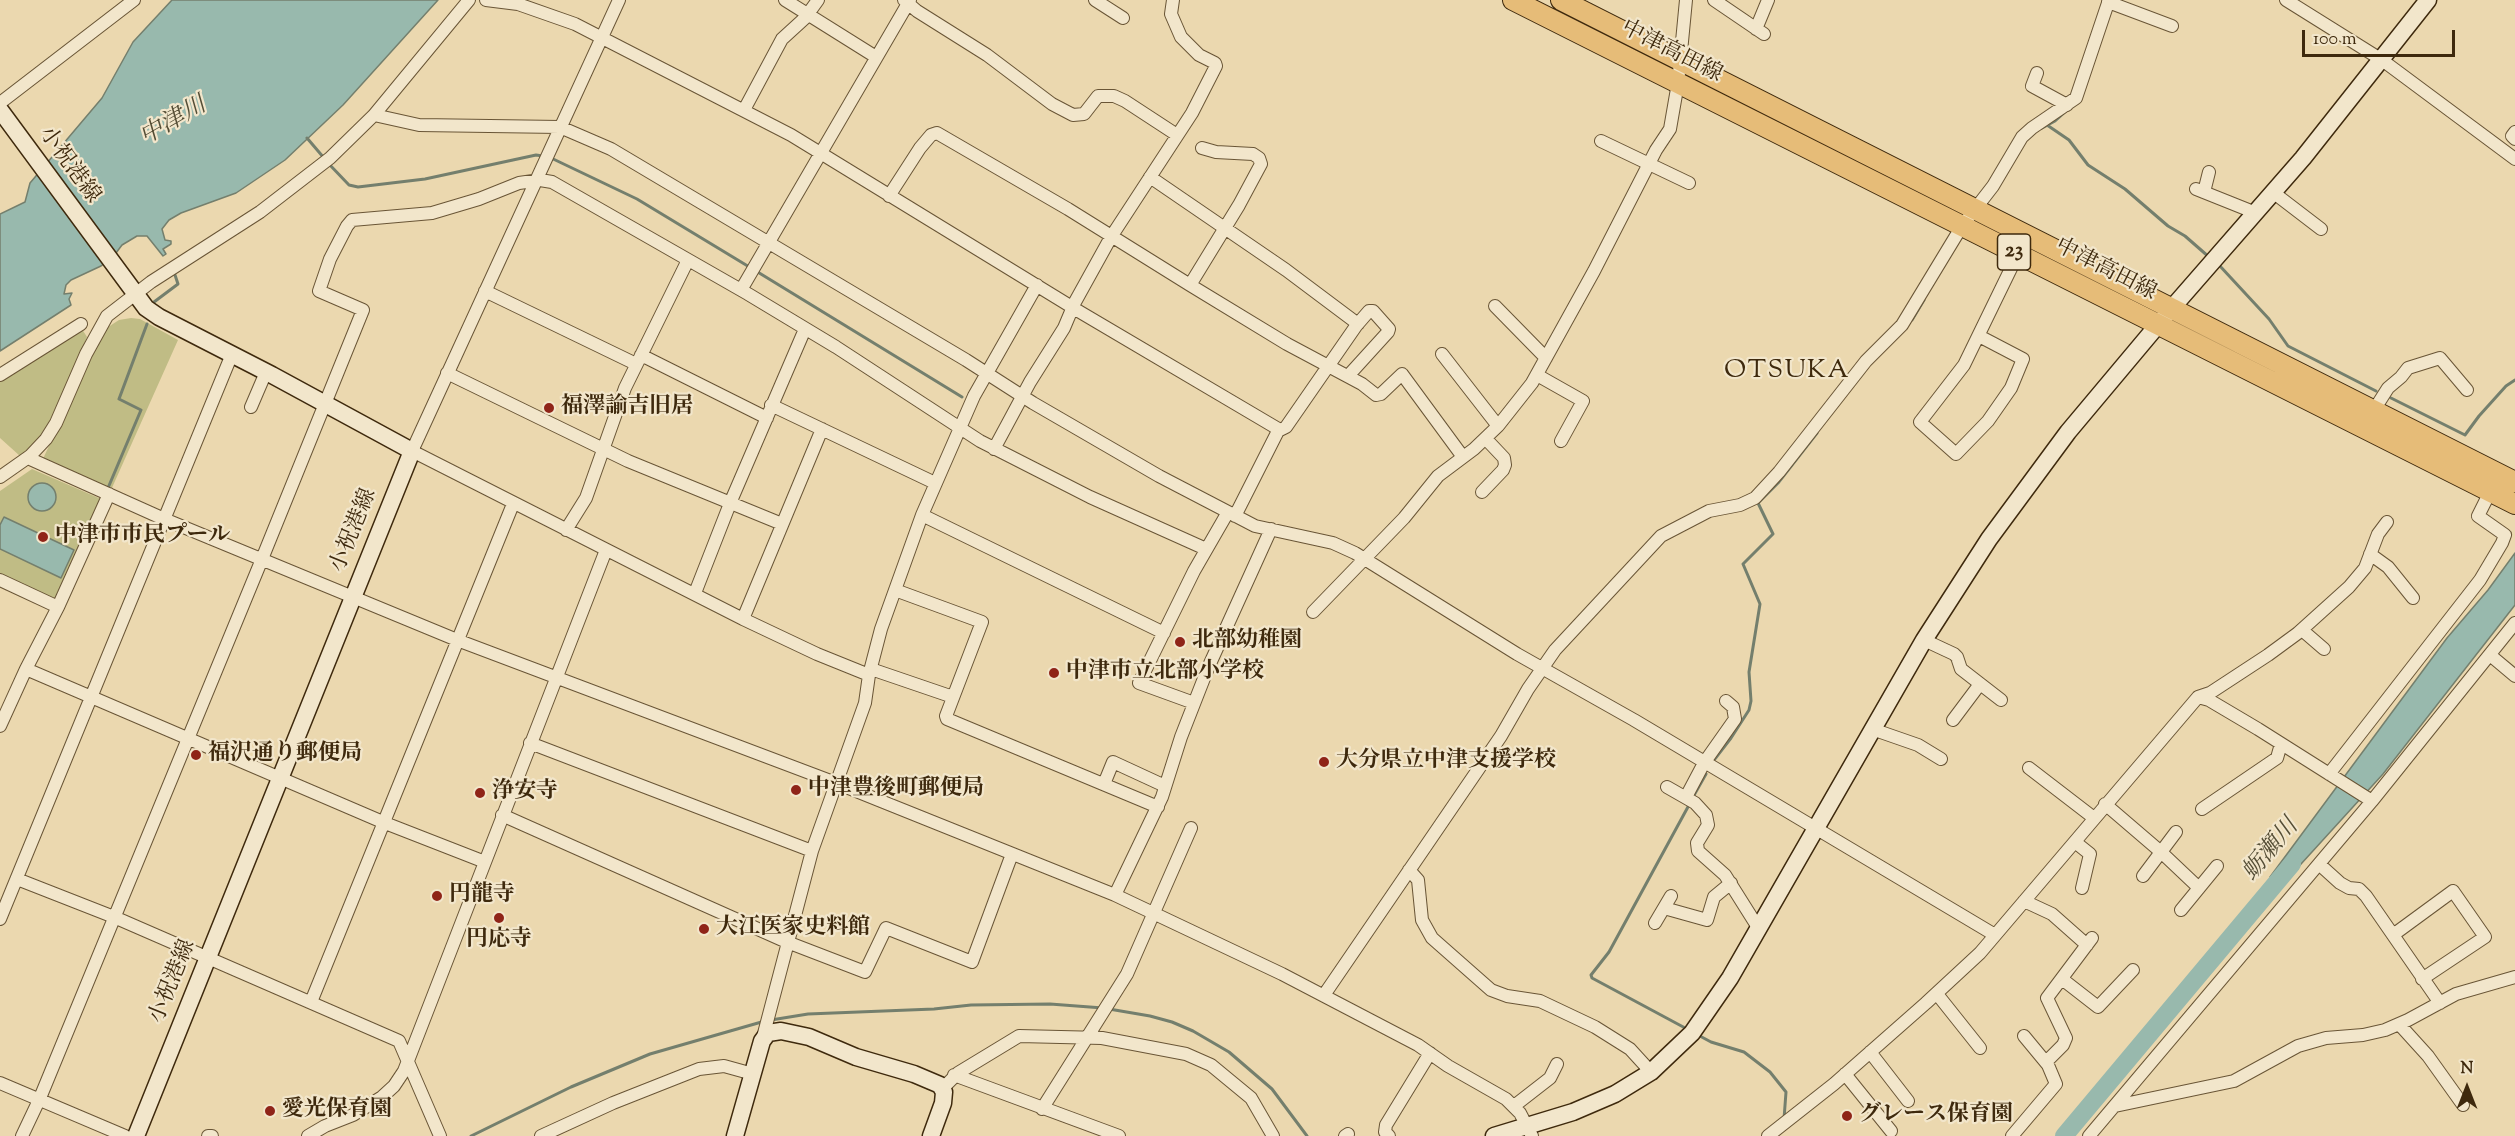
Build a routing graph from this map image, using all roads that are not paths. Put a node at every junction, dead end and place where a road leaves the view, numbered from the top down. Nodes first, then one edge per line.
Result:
1 (134, 0) edge
2 (469, 0) edge
3 (486, 0) edge
4 (619, 0) edge
5 (785, 0) edge
6 (818, 0) edge
7 (1095, 0) edge
8 (1173, 0) edge
9 (1513, 0) edge
10 (1686, 0) edge
11 (1714, 0) edge
12 (1768, 0) edge
13 (2286, 0) edge
14 (2428, 0) edge
15 (907, 1) edge
16 (2109, 1) edge
17 (1569, 2) edge
18 (808, 15) junction
19 (1123, 18) dead end
20 (1549, 18) junction
21 (2172, 26) dead end
22 (601, 37) junction
23 (876, 57) junction
24 (1680, 60) junction
25 (2382, 60) junction
26 (2037, 73) dead end
27 (1678, 83) junction
28 (0, 103) edge
29 (2067, 105) junction
30 (0, 110) edge
31 (744, 110) junction
32 (374, 115) junction
33 (561, 128) junction
34 (2515, 132) edge
35 (1177, 135) junction
36 (2515, 139) edge
37 (1601, 141) dead end
38 (1202, 148) dead end
39 (821, 153) junction
40 (2515, 159) edge
41 (1649, 164) junction
42 (2209, 172) dead end
43 (1150, 177) junction
44 (537, 180) junction
45 (1689, 183) dead end
46 (2274, 193) junction
47 (889, 196) junction
48 (1975, 208) junction
49 (2256, 213) junction
50 (1962, 226) junction
51 (1224, 229) junction
52 (2321, 229) dead end
53 (1111, 237) junction
54 (770, 244) junction
55 (2018, 254) junction
56 (688, 260) junction
57 (1037, 285) junction
58 (1190, 285) junction
59 (741, 290) junction
60 (485, 291) junction
61 (134, 294) junction
62 (1495, 306) dead end
63 (1073, 307) junction
64 (2172, 308) junction
65 (81, 324) dead end
66 (1358, 324) junction
67 (2158, 324) junction
68 (805, 329) junction
69 (1979, 336) junction
70 (232, 354) junction
71 (1442, 354) dead end
72 (1546, 358) junction
73 (639, 360) junction
74 (1328, 366) junction
75 (266, 372) junction
76 (447, 373) junction
77 (987, 373) junction
78 (0, 375) edge
79 (1537, 375) junction
80 (1348, 376) junction
81 (2467, 390) dead end
82 (1022, 396) junction
83 (326, 404) junction
84 (771, 405) junction
85 (251, 407) dead end
86 (2374, 410) junction
87 (766, 418) junction
88 (1498, 426) junction
89 (959, 428) junction
90 (822, 429) junction
91 (1278, 429) junction
92 (1486, 439) junction
93 (1561, 441) dead end
94 (603, 449) junction
95 (994, 449) junction
96 (412, 452) junction
97 (1463, 457) junction
98 (28, 458) junction
99 (0, 477) edge
100 (2515, 482) edge
101 (935, 483) junction
102 (1482, 492) dead end
103 (2490, 492) junction
104 (109, 494) junction
105 (731, 501) junction
106 (513, 504) junction
107 (2515, 504) edge
108 (1231, 514) junction
109 (922, 515) junction
110 (164, 519) junction
111 (2387, 522) dead end
112 (782, 524) junction
113 (1270, 529) junction
114 (566, 530) junction
115 (1206, 549) junction
116 (606, 550) junction
117 (2370, 554) junction
118 (1365, 559) junction
119 (262, 560) junction
120 (0, 580) edge
121 (895, 590) junction
122 (695, 594) junction
123 (352, 597) junction
124 (2413, 598) dead end
125 (58, 608) junction
126 (1313, 612) dead end
127 (743, 619) junction
128 (2515, 623) edge
129 (2302, 630) junction
130 (1164, 633) junction
131 (457, 640) junction
132 (1924, 640) junction
133 (2325, 649) dead end
134 (2490, 655) junction
135 (1542, 667) junction
136 (26, 669) junction
137 (870, 672) junction
138 (2515, 676) edge
139 (557, 679) junction
140 (1980, 684) junction
141 (92, 696) junction
142 (2198, 697) junction
143 (953, 698) junction
144 (2001, 700) dead end
145 (1726, 701) dead end
146 (1194, 703) junction
147 (1953, 720) dead end
148 (0, 726) edge
149 (1872, 729) junction
150 (188, 739) junction
151 (530, 742) junction
152 (2281, 744) junction
153 (1941, 759) dead end
154 (1704, 763) junction
155 (2029, 768) dead end
156 (2329, 774) junction
157 (279, 778) junction
158 (836, 783) junction
159 (1104, 784) junction
160 (1165, 786) junction
161 (1667, 787) dead end
162 (1686, 797) junction
163 (2369, 799) junction
164 (2105, 804) junction
165 (1158, 807) junction
166 (2202, 809) dead end
167 (502, 815) junction
168 (2094, 818) junction
169 (385, 823) junction
170 (1191, 828) dead end
171 (1815, 829) junction
172 (2176, 832) dead end
173 (2075, 842) junction
174 (812, 851) junction
175 (2161, 852) junction
176 (1012, 854) junction
177 (485, 862) junction
178 (2319, 864) junction
179 (2217, 866) dead end
180 (1409, 870) junction
181 (2143, 876) dead end
182 (17, 879) junction
183 (1731, 883) junction
184 (2082, 888) dead end
185 (2199, 888) junction
186 (1115, 896) junction
187 (1671, 896) dead end
188 (2024, 901) junction
189 (1664, 908) junction
190 (2181, 910) dead end
191 (1154, 914) junction
192 (114, 917) junction
193 (0, 919) edge
194 (1655, 923) dead end
195 (1759, 929) junction
196 (1995, 935) junction
197 (2393, 935) junction
198 (787, 942) junction
199 (207, 958) junction
200 (2133, 970) dead end
201 (2515, 977) edge
202 (2062, 979) junction
203 (2422, 979) junction
204 (1937, 994) junction
205 (1324, 995) junction
206 (311, 1002) junction
207 (2440, 1004) junction
208 (2399, 1024) junction
209 (2024, 1036) dead end
210 (1086, 1037) junction
211 (761, 1044) junction
212 (1980, 1048) dead end
213 (1870, 1052) junction
214 (1430, 1053) junction
215 (408, 1061) junction
216 (2046, 1062) junction
217 (1557, 1064) dead end
218 (1651, 1072) junction
219 (753, 1074) junction
220 (1845, 1074) junction
221 (954, 1075) junction
222 (0, 1083) edge
223 (943, 1088) junction
224 (40, 1098) junction
225 (1908, 1101) dead end
226 (2463, 1105) dead end
227 (1514, 1106) junction
228 (2115, 1106) junction
229 (1042, 1109) junction
230 (1530, 1131) edge
231 (1891, 1131) dead end
232 (1773, 1134) edge
233 (22, 1136) edge
234 (125, 1136) edge
235 (136, 1136) edge
236 (308, 1136) edge
237 (440, 1136) edge
238 (541, 1136) edge
239 (735, 1136) edge
240 (931, 1136) edge
241 (1119, 1136) edge
242 (1273, 1136) edge
243 (1389, 1136) edge
244 (1494, 1136) edge
245 (2012, 1136) edge
246 (2089, 1136) edge

1 - 28 street
2 - 32 street
3 - 22 street
4 - 22 street
5 - 18 street
6 - 18 street
7 - 19 street
8 - 35 street
9 - 20 main road, 中津高田線 / 23
10 - 24 street
11 - 12 street
13 - 25 street
14 - 25 street
15 - 23 street
15 - 35 street
16 - 21 street
16 - 29 street
17 - 20 street
17 - 24 main road, 中津高田線 / 23
18 - 23 street
18 - 31 street
20 - 27 main road, 中津高田線 / 23
22 - 31 street
22 - 33 street
23 - 39 street
24 - 27 street
24 - 48 main road, 中津高田線 / 23
25 - 40 street
25 - 46 street
26 - 29 street
27 - 41 street
27 - 50 main road, 中津高田線 / 23
29 - 48 street
30 - 61 street, 小祝港線
31 - 39 street
32 - 33 street
32 - 61 street
33 - 44 street
33 - 54 street
34 - 36 street
35 - 43 street
37 - 41 street
38 - 51 street
39 - 47 street
39 - 54 street
41 - 45 street
41 - 72 street
42 - 49 street
43 - 51 street
43 - 53 street
44 - 56 street
44 - 60 street
44 - 83 street
46 - 49 street
46 - 52 street
47 - 53 street
47 - 57 street
48 - 50 street
48 - 64 main road, 中津高田線 / 23
49 - 64 street
50 - 55 main road, 中津高田線 / 23
50 - 135 street
51 - 58 street
51 - 66 street
53 - 58 street
53 - 63 street
54 - 59 street
54 - 77 street
55 - 67 main road, 中津高田線 / 23
55 - 69 street
56 - 59 street
56 - 73 street
57 - 63 street
57 - 77 street
58 - 74 street
59 - 68 street
60 - 73 street
60 - 76 street
61 - 70 street, 小祝港線
61 - 98 street
62 - 72 street
63 - 82 street
63 - 91 street
64 - 67 street
64 - 86 main road, 中津高田線 / 23
65 - 78 street
66 - 74 street
66 - 80 street
67 - 103 main road, 中津高田線 / 23
67 - 132 street
68 - 84 street
68 - 89 street
69 - 69 street
70 - 75 street, 小祝港線
70 - 110 street
71 - 88 street
72 - 79 street
73 - 87 street
73 - 94 street
74 - 80 street
74 - 91 street
75 - 83 street, 小祝港線
75 - 85 street
76 - 94 street
76 - 96 street
77 - 82 street
77 - 89 street
79 - 88 street
79 - 93 street
80 - 97 street
81 - 86 street
82 - 95 street
82 - 108 street
83 - 96 street, 小祝港線
83 - 119 street
84 - 87 street
84 - 90 street
86 - 100 main road, 中津高田線 / 23
87 - 105 street
88 - 92 street
89 - 95 street
89 - 101 street
90 - 101 street
90 - 112 street
91 - 108 street
92 - 97 street
92 - 102 street
94 - 105 street
94 - 114 street
95 - 115 street
96 - 106 street
96 - 123 street, 小祝港線
97 - 118 street
98 - 99 street
98 - 104 street
101 - 109 street
103 - 107 main road, 中津高田線 / 23
103 - 156 street
104 - 110 street
104 - 125 street
105 - 112 street
105 - 122 street
106 - 114 street
106 - 131 street
108 - 113 street
108 - 115 street
109 - 121 street
109 - 130 street
110 - 119 street
110 - 141 street
111 - 117 street
112 - 127 street
113 - 118 street
113 - 146 street
114 - 116 street
115 - 130 street
116 - 122 street
116 - 139 street
117 - 124 street
117 - 129 street
118 - 126 street
118 - 135 street
119 - 123 street
119 - 150 street
120 - 125 street
121 - 137 street
121 - 143 street
122 - 127 street
123 - 131 street
123 - 157 street, 小祝港線
125 - 136 street
127 - 137 street
128 - 134 street
129 - 133 street
129 - 142 street
130 - 146 street
131 - 139 street
131 - 169 street
132 - 140 street
132 - 149 street
134 - 138 street
134 - 163 street
135 - 154 street
135 - 180 street
136 - 141 street
136 - 148 street
137 - 143 street
137 - 158 street
139 - 151 street
139 - 158 street
140 - 144 street
140 - 147 street
141 - 150 street
141 - 182 street
142 - 152 street
142 - 164 street
143 - 159 street
145 - 154 street
146 - 160 street
149 - 153 street
149 - 171 street
150 - 157 street
150 - 192 street
151 - 167 street
151 - 174 street
152 - 156 street
152 - 166 street
154 - 162 street
154 - 171 street
155 - 168 street
156 - 163 street
157 - 169 street
157 - 199 street, 小祝港線
158 - 174 street
158 - 176 street
159 - 160 street
159 - 165 street
160 - 165 street
161 - 162 street
162 - 183 street
163 - 178 street
164 - 168 street
164 - 175 street
165 - 186 street
167 - 177 street
167 - 198 street
168 - 173 street
169 - 177 street
169 - 206 street
170 - 191 street
171 - 195 street
171 - 196 street
172 - 175 street
173 - 184 street
173 - 188 street
174 - 198 street
175 - 181 street
175 - 185 street
176 - 186 street
176 - 198 street
177 - 215 street
178 - 197 street
178 - 228 street
179 - 185 street
180 - 205 street
180 - 218 street
182 - 192 street
182 - 193 street
183 - 189 street
183 - 195 street
185 - 190 street
186 - 191 street
187 - 189 street
188 - 196 street
188 - 202 street
189 - 194 street
191 - 205 street
191 - 210 street
192 - 199 street
192 - 224 street
195 - 218 street
196 - 204 street
197 - 203 street
197 - 203 street
198 - 211 street
199 - 206 street
199 - 235 street, 小祝港線
200 - 202 street
201 - 207 street
202 - 216 street
203 - 207 street
204 - 212 street
204 - 213 street
205 - 214 street
206 - 215 street
207 - 208 street
208 - 226 street
208 - 228 street
209 - 216 street
210 - 221 street
210 - 229 street
210 - 242 street
211 - 219 street
211 - 223 street
213 - 220 street
213 - 225 street
214 - 227 street
214 - 243 street
215 - 236 street
215 - 237 street
216 - 245 street
217 - 227 street
218 - 230 street
219 - 238 street
219 - 239 street
220 - 231 street
220 - 232 street
221 - 223 street
221 - 229 street
222 - 224 street
223 - 240 street
224 - 233 street
224 - 234 street
227 - 230 street
228 - 246 street
229 - 241 street
230 - 244 street

